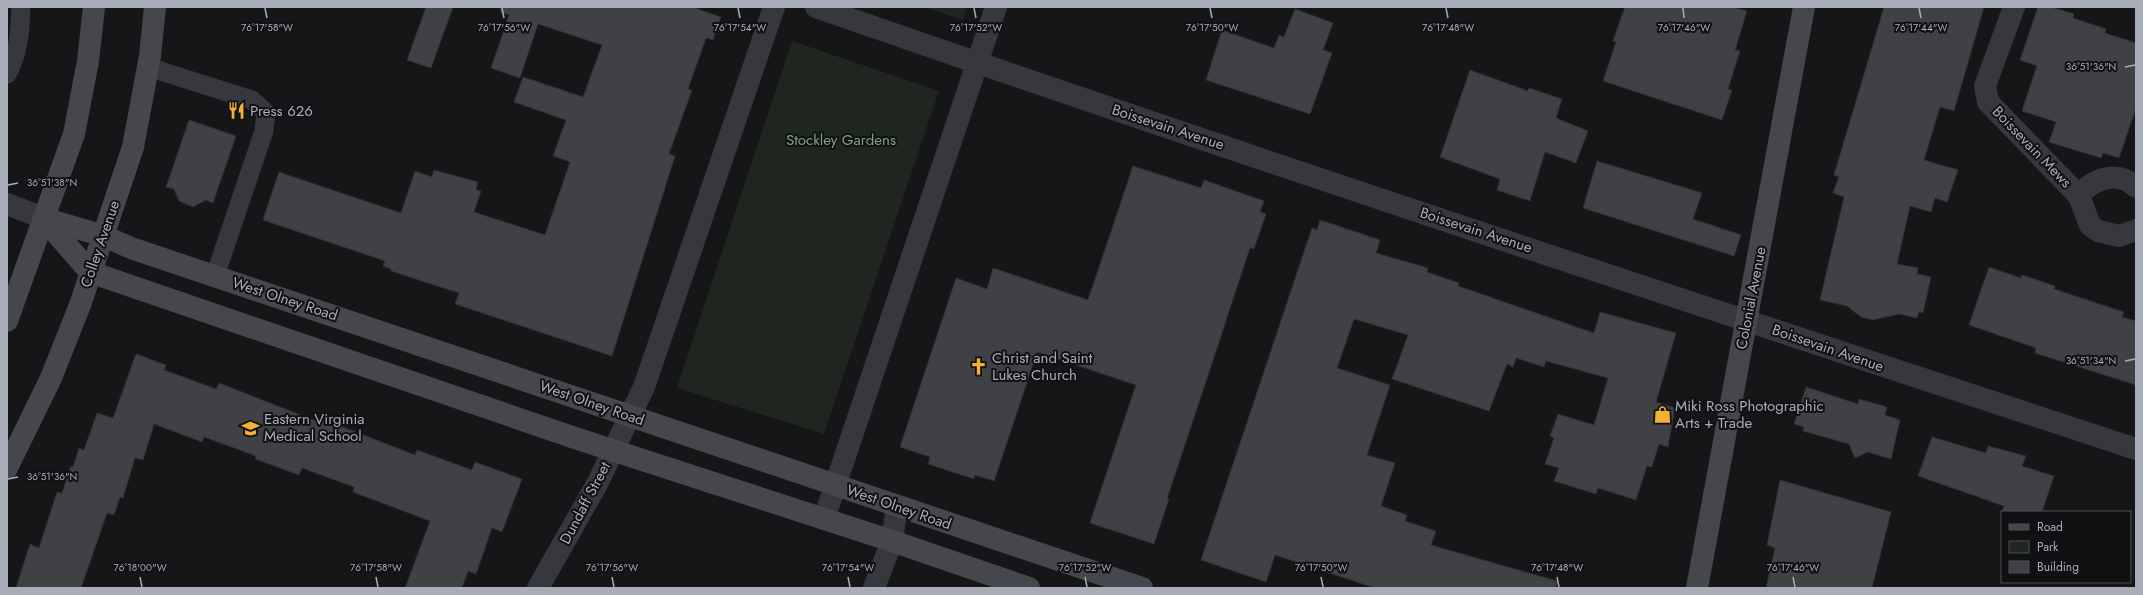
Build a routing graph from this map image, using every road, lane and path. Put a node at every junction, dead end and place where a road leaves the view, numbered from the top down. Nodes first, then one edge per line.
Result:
1 (21, 7) edge
2 (94, 7) edge
3 (155, 7) edge
4 (774, 7) edge
5 (816, 7) edge
6 (996, 7) edge
7 (1804, 7) edge
8 (2014, 7) edge
9 (977, 62) junction
10 (148, 67) junction
11 (7, 74) edge
12 (2136, 187) edge
13 (2079, 196) junction
14 (7, 204) edge
15 (43, 218) junction
16 (2136, 230) edge
17 (104, 236) junction
18 (90, 272) junction
19 (215, 276) junction
20 (1747, 320) junction
21 (7, 321) edge
22 (630, 417) junction
23 (2136, 449) edge
24 (613, 450) junction
25 (7, 468) edge
26 (836, 486) junction
27 (897, 507) junction
28 (824, 519) junction
29 (892, 540) junction
30 (538, 588) edge
31 (874, 588) edge
32 (1029, 588) edge
33 (1142, 588) edge
34 (1697, 588) edge

1 - 11 lane
2 - 15 street
3 - 10 street, Colley Avenue
4 - 22 street
5 - 9 street, Boissevain Avenue
6 - 9 street
7 - 20 street, Colonial Avenue
8 - 13 street, Boissevain Mews
9 - 20 street, Boissevain Avenue
9 - 26 street
10 - 17 street, Colley Avenue
10 - 19 lane
12 - 13 street, Boissevain Mews
13 - 16 street, Boissevain Mews
14 - 15 street, West Olney Road
15 - 17 street, West Olney Road
15 - 18 street, West Olney Road
15 - 21 street
17 - 18 street, Colley Avenue
17 - 19 street, West Olney Road
18 - 24 street
18 - 25 street, Colley Avenue
19 - 22 street, West Olney Road
20 - 23 street, Boissevain Avenue
20 - 34 street, Colonial Avenue
22 - 24 street, Dundaff Street
22 - 26 street, West Olney Road
24 - 28 street
24 - 30 street, Dundaff Street
26 - 27 street, West Olney Road
26 - 28 street
27 - 29 street
27 - 33 street, West Olney Road
28 - 29 street
29 - 31 street
29 - 32 street

